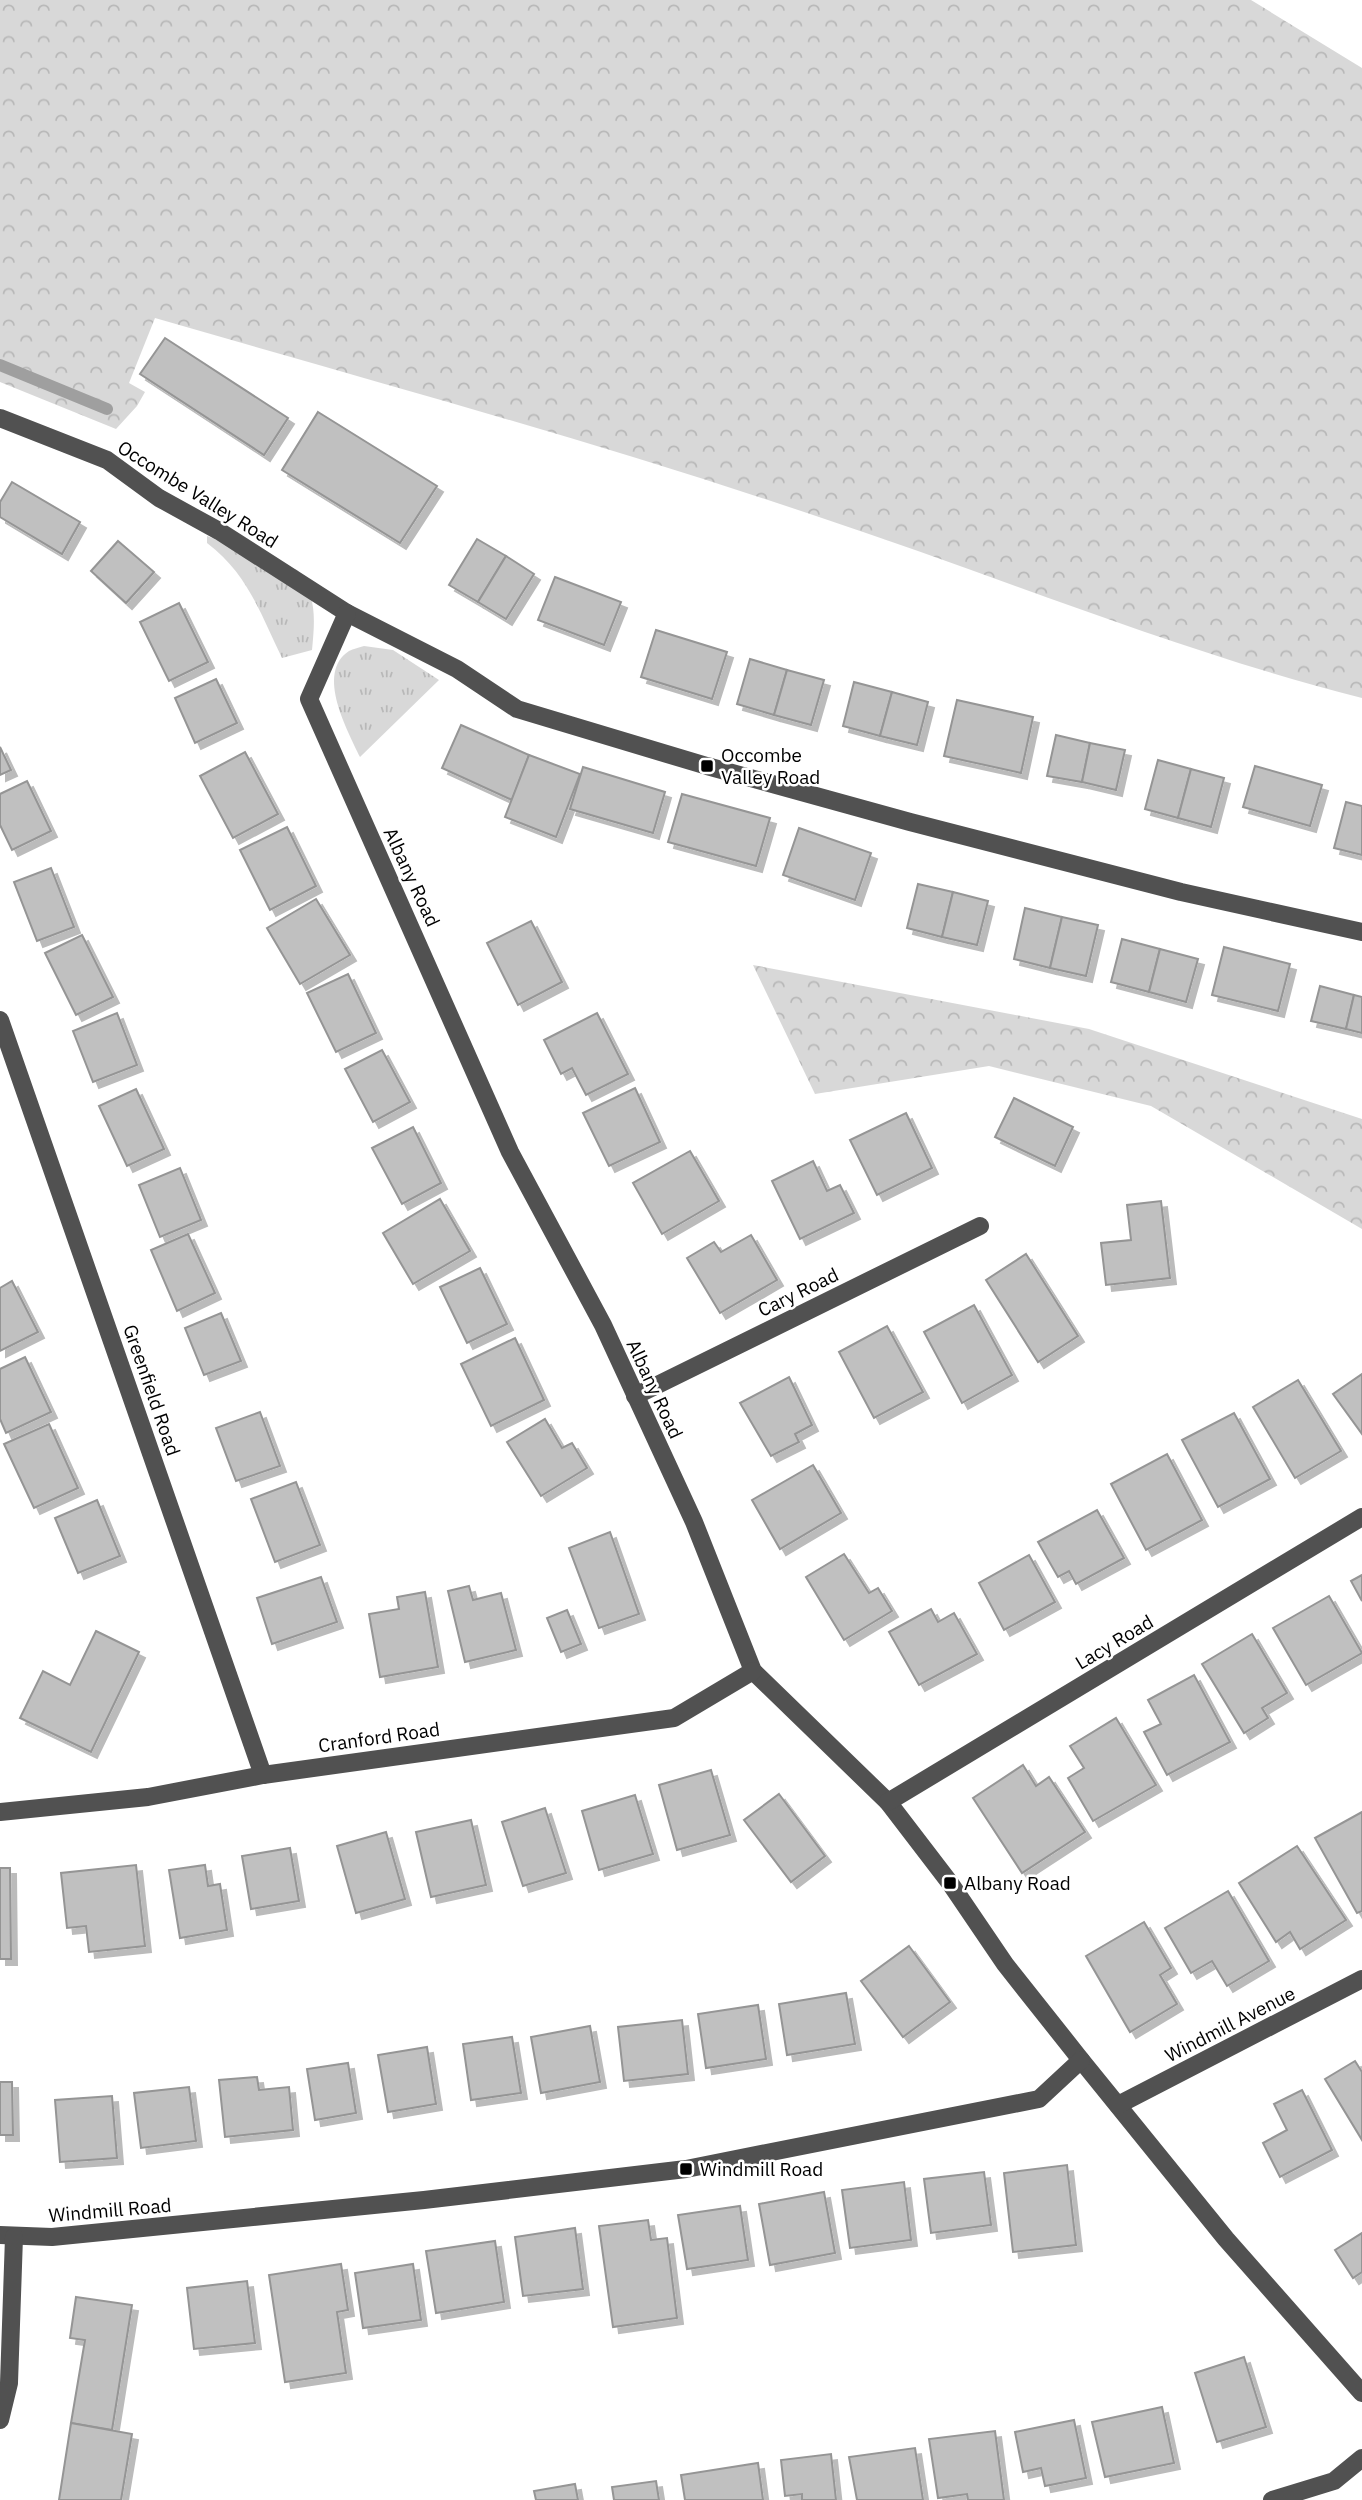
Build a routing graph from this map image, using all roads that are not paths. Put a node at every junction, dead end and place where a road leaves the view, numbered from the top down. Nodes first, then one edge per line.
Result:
1 (0, 418) edge
2 (347, 613) junction
3 (1362, 932) edge
4 (0, 1020) edge
5 (980, 1226) dead end
6 (635, 1396) junction
7 (1362, 1517) edge
8 (753, 1671) junction
9 (262, 1775) junction
10 (888, 1802) junction
11 (0, 1812) edge
12 (1362, 1979) edge
13 (1081, 2060) junction
14 (1118, 2105) junction
15 (7, 2236) edge
16 (1362, 2393) edge
17 (0, 2420) edge
18 (1362, 2458) edge
19 (1272, 2500) edge

1 - 2 street, Occombe Valley Road
2 - 3 street, Occombe Valley Road
2 - 6 street, Albany Road
4 - 9 street, Greenfield Road
5 - 6 street, Cary Road
6 - 8 street, Albany Road
7 - 10 street, Lacy Road
8 - 9 street, Cranford Road
8 - 10 street, Albany Road
9 - 11 street, Cranford Road
10 - 13 street, Albany Road
12 - 14 street, Windmill Avenue
13 - 14 street, Albany Road
13 - 15 street, Windmill Road
14 - 16 street, Albany Road
15 - 17 street
18 - 19 street

